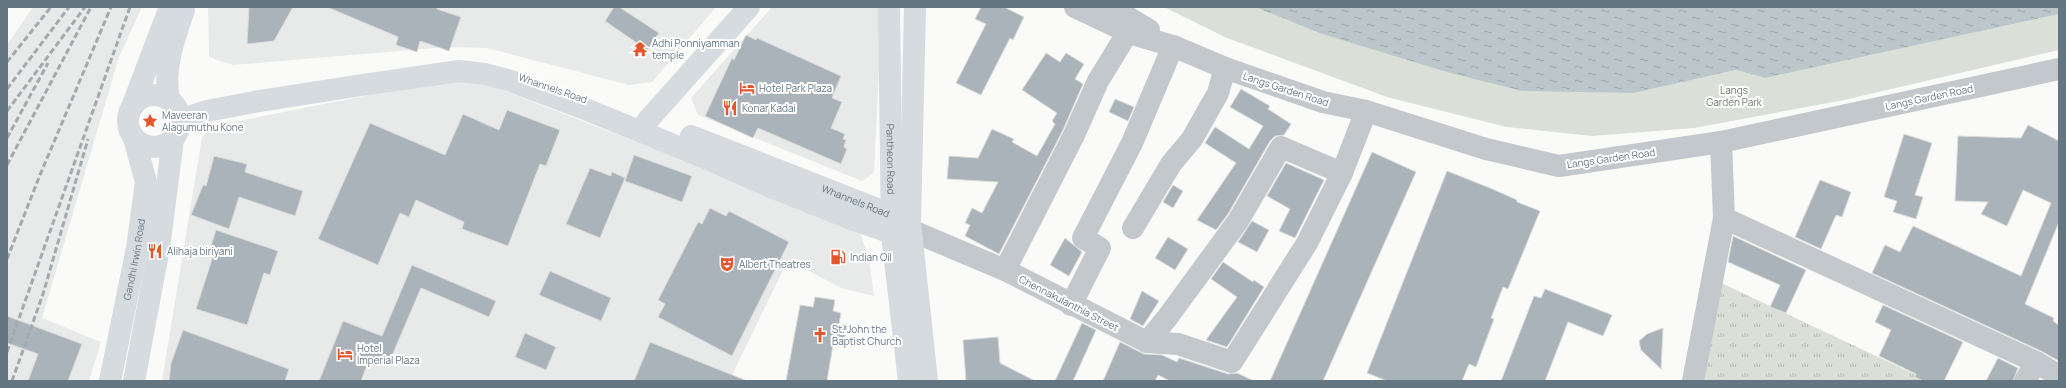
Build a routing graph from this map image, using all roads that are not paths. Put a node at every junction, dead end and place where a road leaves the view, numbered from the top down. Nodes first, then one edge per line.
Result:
1 (170, 7) edge
2 (185, 7) edge
3 (749, 7) edge
4 (889, 7) edge
5 (915, 7) edge
6 (1074, 7) edge
7 (1111, 7) edge
8 (1128, 32) junction
9 (1173, 46) junction
10 (890, 58) junction
11 (912, 58) junction
12 (1225, 68) junction
13 (2059, 69) edge
14 (132, 106) junction
15 (1366, 111) junction
16 (175, 118) junction
17 (645, 126) junction
18 (134, 138) junction
19 (1721, 142) junction
20 (1342, 173) junction
21 (1724, 218) junction
22 (903, 228) junction
23 (1133, 228) dead end
24 (1005, 270) junction
25 (1071, 305) junction
26 (1146, 342) junction
27 (2036, 362) junction
28 (2059, 376) edge
29 (110, 381) edge
30 (134, 381) edge
31 (909, 381) edge
32 (927, 381) edge
33 (1693, 381) edge
34 (2025, 381) edge

1 - 14 main road
2 - 16 main road
3 - 17 main road
4 - 10 main road, Pantheon Road
5 - 11 main road, Pantheon Road
6 - 8 street, Langs Garden Road
7 - 9 street, Langs Garden Road
8 - 9 street, Langs Garden Road
8 - 24 street
9 - 12 street, Langs Garden Road
9 - 25 street
10 - 11 main road
10 - 22 main road, Pantheon Road
11 - 22 main road, Pantheon Road
12 - 15 street, Langs Garden Road
12 - 23 street
13 - 19 street, Langs Garden Road
14 - 16 main road
14 - 18 main road
15 - 19 street, Langs Garden Road
15 - 20 street
16 - 17 main road, Whannels Road
16 - 18 main road
16 - 30 main road
17 - 22 main road, Whannels Road
18 - 29 main road, Gandhi Irwin Road
19 - 21 street
20 - 26 street
20 - 26 street, Chennakulanthia Street
21 - 27 street
21 - 33 street
22 - 24 street, Chennakulanthia Street
22 - 31 main road, Pantheon Road
22 - 32 main road, Pantheon Road
24 - 25 street, Chennakulanthia Street
25 - 26 street, Chennakulanthia Street
27 - 28 street
27 - 34 street

